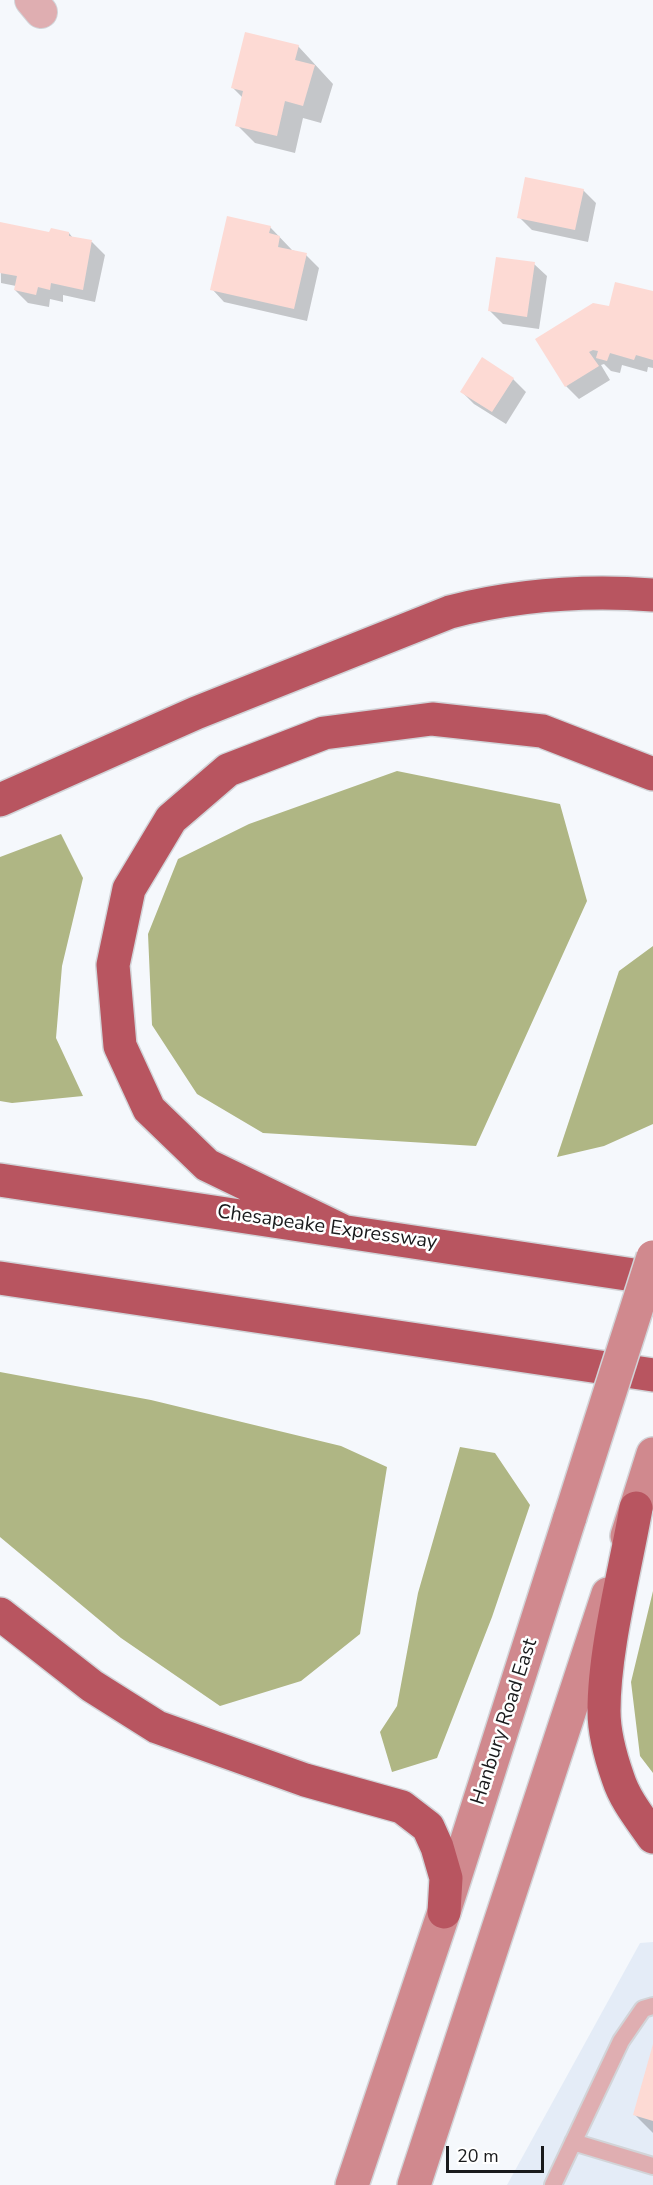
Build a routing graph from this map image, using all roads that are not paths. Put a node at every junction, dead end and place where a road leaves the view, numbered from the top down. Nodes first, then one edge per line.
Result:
1 (653, 595) edge
2 (653, 774) edge
3 (0, 800) edge
4 (0, 1180) edge
5 (341, 1230) junction
6 (653, 1257) edge
7 (0, 1278) edge
8 (653, 1278) edge
9 (563, 1361) junction
10 (653, 1375) edge
11 (653, 1383) edge
12 (653, 1454) edge
13 (636, 1508) junction
14 (0, 1614) edge
15 (653, 1837) edge
16 (444, 1912) junction
17 (653, 2006) edge
18 (573, 2142) junction
19 (653, 2166) edge
20 (352, 2185) edge
21 (414, 2185) edge
22 (553, 2185) edge

1 - 3 highway
2 - 5 highway
4 - 5 highway, Chesapeake Expressway
5 - 8 highway, Chesapeake Expressway
6 - 16 main road, Hanbury Road East, bridge
7 - 9 highway
9 - 10 highway
9 - 11 highway
12 - 13 main road
13 - 15 highway
13 - 21 main road
14 - 16 highway
16 - 20 main road, Hanbury Road East
17 - 18 lane
18 - 19 lane
18 - 22 lane

